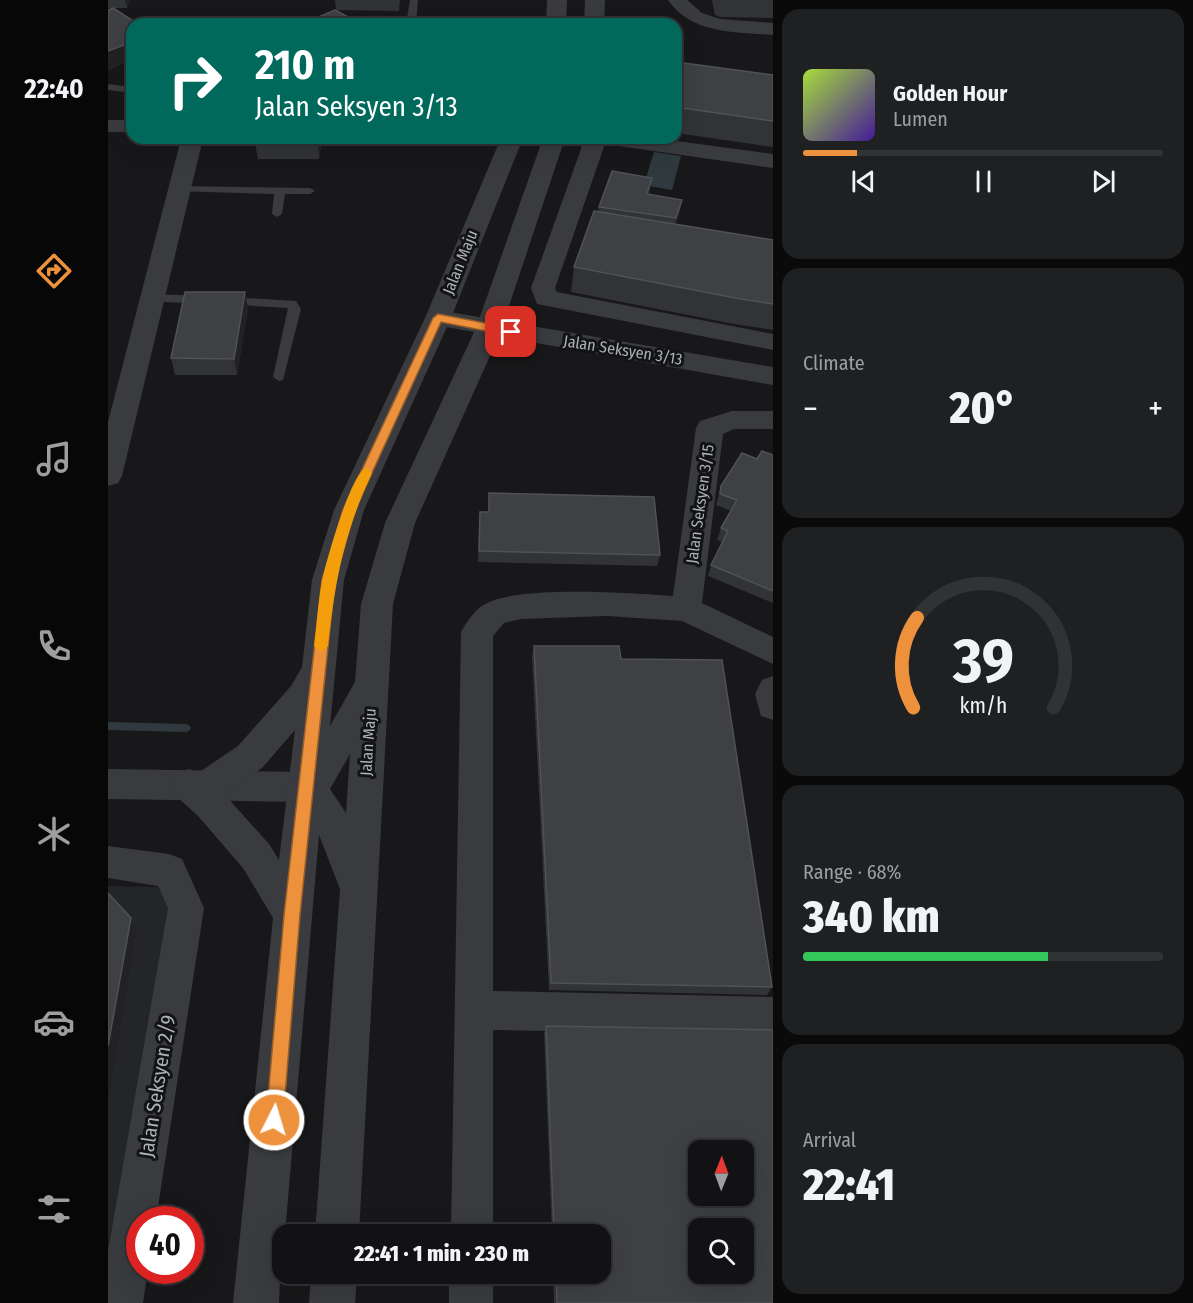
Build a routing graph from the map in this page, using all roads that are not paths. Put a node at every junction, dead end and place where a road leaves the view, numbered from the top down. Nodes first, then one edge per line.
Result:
1 (414, 0) edge
2 (558, 0) edge
3 (595, 0) edge
4 (677, 0) edge
5 (412, 18) edge
6 (556, 18) edge
7 (594, 18) edge
8 (773, 29) edge
9 (108, 87) edge
10 (126, 89) edge
11 (108, 126) edge
12 (126, 126) edge
13 (188, 144) edge
14 (510, 144) edge
15 (552, 144) edge
16 (595, 144) edge
17 (650, 144) edge
18 (773, 161) edge
19 (180, 189) junction
20 (280, 191) junction
21 (310, 191) dead end
22 (277, 214) dead end
23 (502, 290) junction
24 (152, 298) junction
25 (438, 318) junction
26 (533, 336) junction
27 (483, 340) junction
28 (773, 342) edge
29 (773, 376) edge
30 (279, 377) dead end
31 (773, 420) edge
32 (108, 476) edge
33 (686, 609) junction
34 (773, 651) edge
35 (318, 670) junction
36 (372, 681) junction
37 (773, 690) edge
38 (773, 706) edge
39 (108, 784) edge
40 (199, 785) junction
41 (306, 787) junction
42 (108, 862) edge
43 (359, 895) junction
44 (292, 915) junction
45 (476, 1010) junction
46 (773, 1016) edge
47 (338, 1224) edge
48 (472, 1224) edge
49 (333, 1284) edge
50 (471, 1284) edge
51 (121, 1303) edge
52 (256, 1303) edge
53 (332, 1303) edge
54 (471, 1303) edge

1 - 5 lane
2 - 6 street
3 - 7 street
4 - 8 street
9 - 10 lane
11 - 12 street
13 - 19 street
14 - 25 street, Jalan Maju
15 - 23 street, Jalan Maju
16 - 28 street
17 - 18 street
19 - 20 lane
19 - 24 street
20 - 21 lane
20 - 22 lane
23 - 26 street
23 - 27 street, Jalan Maju
24 - 30 lane
24 - 32 street
25 - 27 street
25 - 35 street, Jalan Maju
26 - 27 street
26 - 29 street, Jalan Seksyen 3/13
27 - 36 street, Jalan Maju
31 - 33 street, Jalan Seksyen 3/15
33 - 34 street
33 - 45 street
35 - 40 street
35 - 41 street, Jalan Maju
36 - 41 street
36 - 43 street, Jalan Maju
37 - 38 street
39 - 40 street
40 - 41 street
40 - 44 street
41 - 43 street
41 - 44 street, Jalan Maju
42 - 51 street, Jalan Seksyen 2/9
43 - 47 street, Jalan Maju
44 - 52 street, Jalan Maju
45 - 46 street
45 - 48 street
49 - 53 street
50 - 54 street

